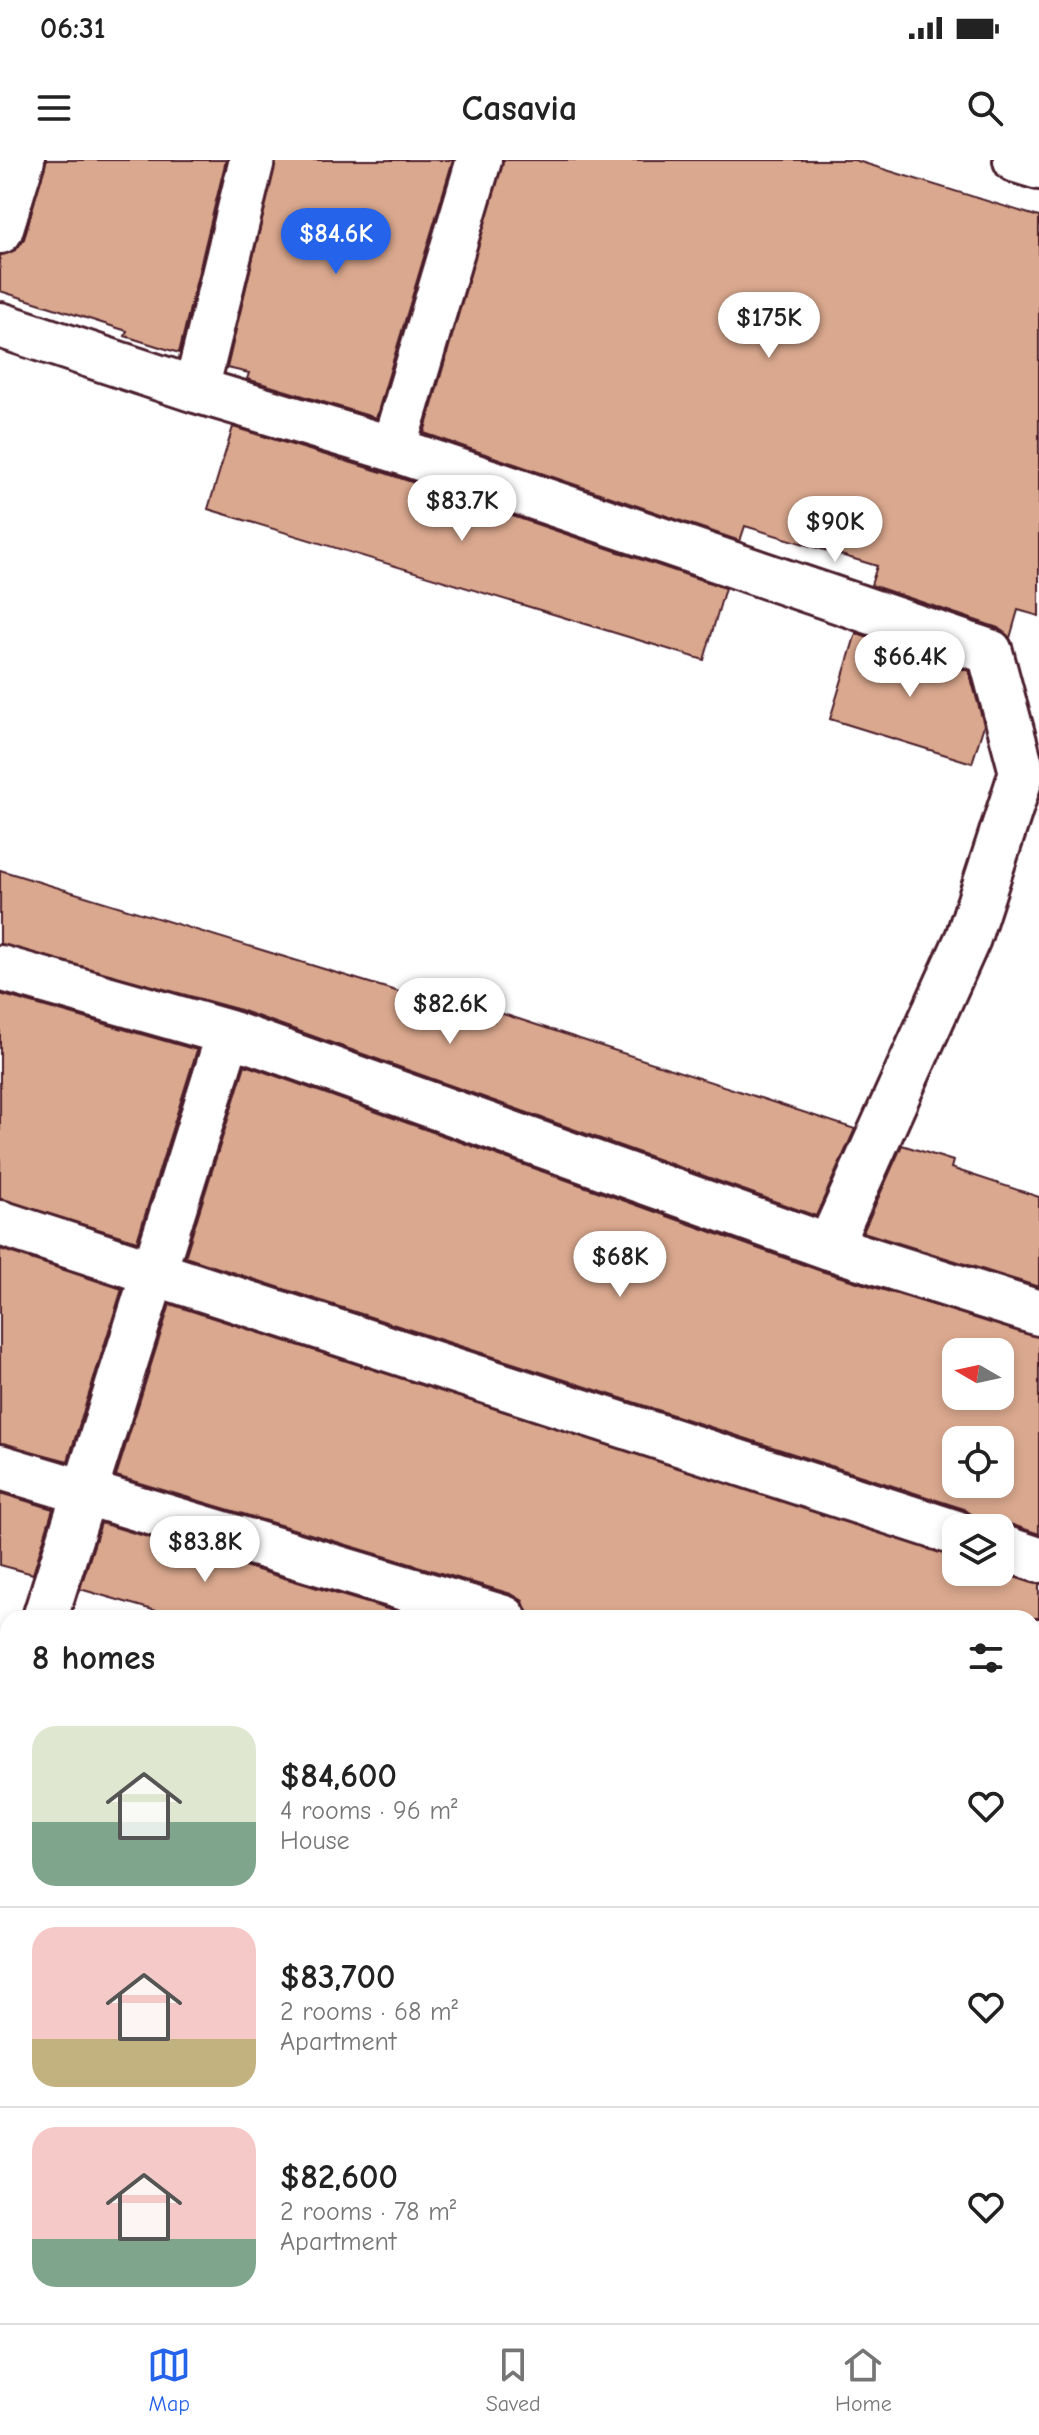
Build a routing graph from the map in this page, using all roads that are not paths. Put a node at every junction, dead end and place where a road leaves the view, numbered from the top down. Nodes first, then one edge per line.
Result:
1 (22, 160) edge
2 (252, 160) edge
3 (479, 160) edge
4 (1016, 160) edge
5 (1039, 167) edge
6 (0, 231) edge
7 (0, 325) edge
8 (196, 390) junction
9 (393, 449) junction
10 (1023, 711) edge
11 (0, 968) edge
12 (229, 1033) junction
13 (0, 1223) edge
14 (829, 1247) junction
15 (154, 1271) junction
16 (1039, 1313) edge
17 (0, 1467) edge
18 (83, 1494) junction
19 (942, 1528) edge
20 (1014, 1552) edge
21 (1039, 1560) edge
22 (47, 1610) edge
23 (477, 1610) edge

1 - 6 street
2 - 8 street
3 - 9 street
4 - 5 street
7 - 8 street
8 - 9 street
9 - 10 street
10 - 14 street
11 - 12 street
12 - 14 street
12 - 15 street
13 - 15 street
14 - 16 street
15 - 18 street
15 - 19 street
17 - 18 street
18 - 22 street
18 - 23 street
20 - 21 street

